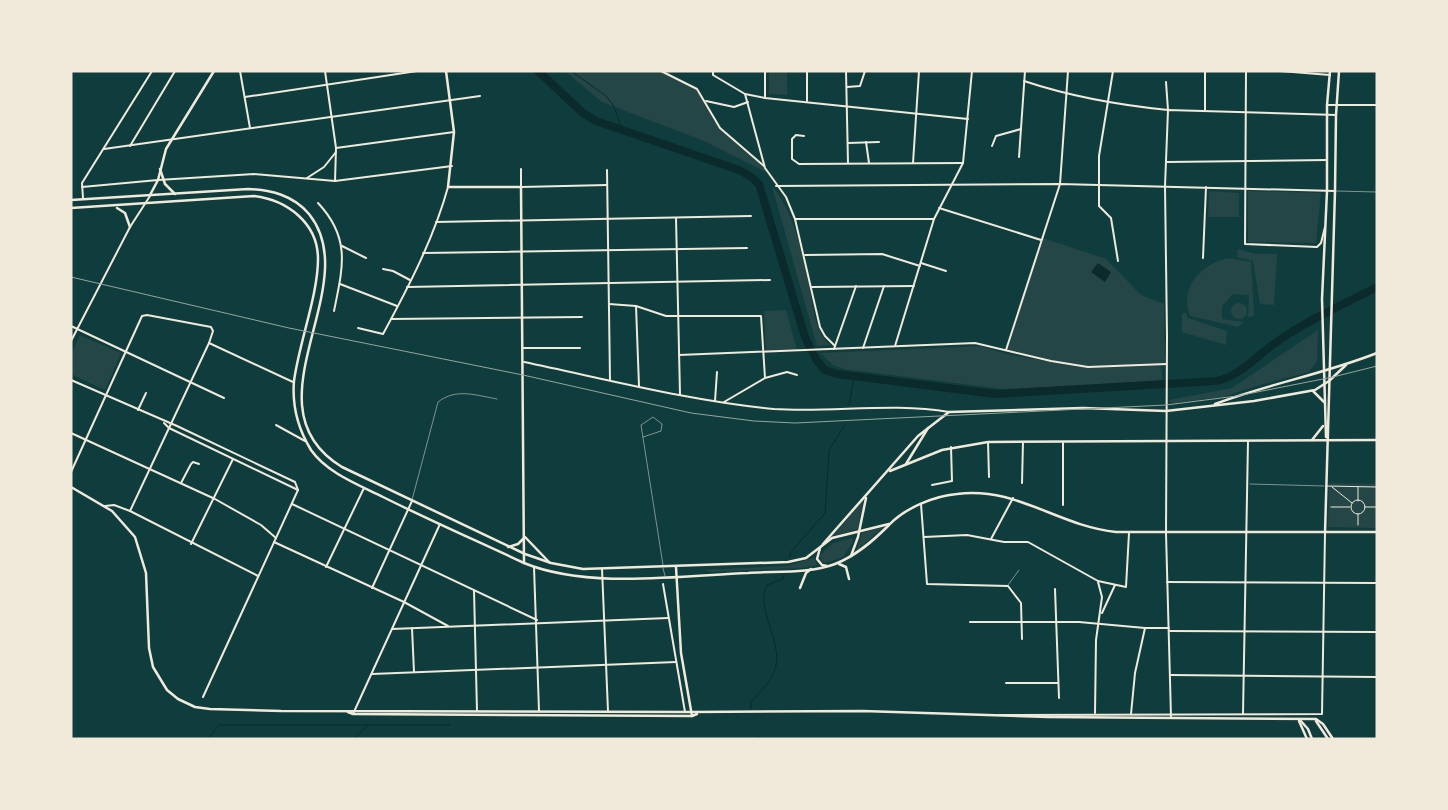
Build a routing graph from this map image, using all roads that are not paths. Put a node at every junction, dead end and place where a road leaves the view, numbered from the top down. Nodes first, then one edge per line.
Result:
1 (152, 71) edge
2 (175, 71) edge
3 (214, 71) edge
4 (240, 71) edge
5 (325, 71) edge
6 (417, 71) edge
7 (446, 71) edge
8 (661, 71) edge
9 (713, 71) edge
10 (765, 71) edge
11 (807, 71) edge
12 (846, 71) edge
13 (866, 71) edge
14 (919, 71) edge
15 (972, 71) edge
16 (1024, 71) edge
17 (1068, 71) edge
18 (1113, 71) edge
19 (1205, 71) edge
20 (1246, 71) edge
21 (1280, 71) edge
22 (1339, 71) edge
23 (1330, 73) edge
24 (1024, 81) junction
25 (1166, 82) dead end
26 (327, 84) junction
27 (847, 87) junction
28 (745, 94) junction
29 (1066, 95) junction
30 (480, 96) dead end
31 (244, 97) junction
32 (765, 98) junction
33 (450, 99) junction
34 (705, 101) junction
35 (807, 101) junction
36 (748, 102) junction
37 (1107, 104) junction
38 (1327, 104) junction
39 (1336, 104) junction
40 (1377, 105) edge
41 (847, 106) junction
42 (1168, 110) junction
43 (1205, 111) junction
44 (1245, 112) junction
45 (916, 113) junction
46 (1327, 114) junction
47 (1336, 115) junction
48 (331, 116) junction
49 (968, 119) junction
50 (250, 128) junction
51 (1021, 129) junction
52 (454, 132) junction
53 (804, 136) dead end
54 (171, 140) junction
55 (866, 142) junction
56 (879, 142) dead end
57 (848, 143) junction
58 (130, 146) junction
59 (992, 146) dead end
60 (336, 148) junction
61 (104, 149) junction
62 (336, 152) junction
63 (1019, 158) dead end
64 (1244, 160) junction
65 (1327, 160) junction
66 (1166, 162) junction
67 (848, 163) junction
68 (869, 163) junction
69 (913, 163) junction
70 (963, 163) junction
71 (452, 166) junction
72 (764, 166) junction
73 (160, 169) junction
74 (521, 169) dead end
75 (607, 170) dead end
76 (306, 178) junction
77 (158, 180) junction
78 (164, 180) junction
79 (335, 181) junction
80 (1060, 184) junction
81 (1098, 184) junction
82 (607, 185) junction
83 (950, 185) junction
84 (776, 186) junction
85 (1165, 186) junction
86 (1206, 186) junction
87 (82, 187) junction
88 (448, 187) junction
89 (521, 187) junction
90 (1245, 187) junction
91 (1336, 190) junction
92 (1327, 191) junction
93 (1377, 192) edge
94 (175, 194) junction
95 (150, 195) junction
96 (71, 200) edge
97 (83, 200) junction
98 (318, 202) dead end
99 (143, 205) junction
100 (114, 207) junction
101 (71, 208) edge
102 (939, 208) junction
103 (751, 216) dead end
104 (607, 218) junction
105 (676, 218) junction
106 (795, 219) junction
107 (934, 219) junction
108 (522, 220) junction
109 (436, 222) junction
110 (1326, 226) junction
111 (130, 227) junction
112 (1040, 240) junction
113 (342, 246) junction
114 (747, 248) dead end
115 (676, 250) junction
116 (608, 251) junction
117 (422, 253) junction
118 (522, 253) junction
119 (805, 255) junction
120 (366, 258) dead end
121 (1203, 258) dead end
122 (1118, 261) dead end
123 (920, 265) junction
124 (383, 269) dead end
125 (946, 271) dead end
126 (410, 280) junction
127 (770, 280) dead end
128 (678, 283) junction
129 (340, 284) junction
130 (608, 284) junction
131 (522, 285) junction
132 (812, 286) junction
133 (856, 286) junction
134 (884, 286) junction
135 (914, 286) junction
136 (407, 287) junction
137 (609, 304) junction
138 (397, 306) junction
139 (636, 306) junction
140 (334, 311) dead end
141 (678, 316) junction
142 (523, 317) junction
143 (582, 317) dead end
144 (391, 319) junction
145 (71, 326) edge
146 (77, 328) junction
147 (358, 328) dead end
148 (71, 341) edge
149 (209, 343) junction
150 (835, 346) junction
151 (895, 346) junction
152 (523, 348) junction
153 (580, 348) dead end
154 (863, 348) junction
155 (834, 349) junction
156 (1006, 350) junction
157 (127, 352) junction
158 (764, 353) junction
159 (1377, 353) edge
160 (679, 355) junction
161 (524, 362) junction
162 (1166, 364) junction
163 (1346, 365) junction
164 (1329, 369) junction
165 (1323, 371) junction
166 (717, 372) dead end
167 (797, 374) dead end
168 (765, 377) junction
169 (71, 380) edge
170 (610, 380) junction
171 (1329, 381) junction
172 (191, 382) junction
173 (294, 382) junction
174 (1324, 385) junction
175 (639, 386) junction
176 (1313, 391) junction
177 (146, 393) dead end
178 (680, 394) junction
179 (106, 396) junction
180 (224, 398) dead end
181 (497, 399) dead end
182 (715, 401) junction
183 (724, 402) junction
184 (1324, 402) junction
185 (1211, 406) junction
186 (138, 410) junction
187 (1166, 411) junction
188 (950, 412) junction
189 (163, 422) junction
190 (171, 424) junction
191 (276, 425) dead end
192 (1324, 425) junction
193 (929, 427) junction
194 (169, 428) junction
195 (71, 433) edge
196 (643, 437) junction
197 (1326, 439) junction
198 (86, 440) junction
199 (1312, 440) junction
200 (1377, 440) edge
201 (1248, 441) junction
202 (307, 442) junction
203 (988, 442) junction
204 (1023, 442) junction
205 (1063, 442) junction
206 (1166, 442) junction
207 (951, 447) junction
208 (235, 454) junction
209 (234, 458) junction
210 (199, 464) dead end
211 (905, 465) junction
212 (150, 469) junction
213 (888, 471) junction
214 (71, 472) edge
215 (989, 477) dead end
216 (181, 483) junction
217 (1022, 483) dead end
218 (1247, 484) junction
219 (932, 485) dead end
220 (1326, 486) junction
221 (1331, 486) junction
222 (1358, 486) junction
223 (1377, 486) edge
224 (71, 487) edge
225 (364, 487) junction
226 (298, 490) junction
227 (866, 496) junction
228 (1013, 498) junction
229 (214, 499) junction
230 (412, 501) junction
231 (1358, 501) junction
232 (292, 504) junction
233 (922, 504) junction
234 (1352, 504) junction
235 (1063, 505) dead end
236 (105, 506) junction
237 (1331, 507) dead end
238 (1351, 507) junction
239 (1365, 507) junction
240 (1377, 507) edge
241 (408, 510) junction
242 (130, 511) junction
243 (1358, 514) junction
244 (440, 524) junction
245 (889, 524) junction
246 (1358, 525) dead end
247 (344, 529) junction
248 (860, 530) junction
249 (1166, 532) junction
250 (1377, 532) edge
251 (1129, 533) junction
252 (1246, 533) junction
253 (1325, 533) junction
254 (525, 537) junction
255 (924, 537) junction
256 (276, 538) junction
257 (991, 539) junction
258 (274, 542) junction
259 (191, 544) junction
260 (507, 547) junction
261 (818, 550) junction
262 (390, 551) junction
263 (525, 554) junction
264 (851, 556) junction
265 (524, 563) junction
266 (551, 563) junction
267 (835, 564) junction
268 (420, 565) junction
269 (827, 566) junction
270 (326, 567) junction
271 (534, 567) junction
272 (663, 567) junction
273 (676, 567) junction
274 (602, 569) junction
275 (812, 569) junction
276 (1019, 570) dead end
277 (665, 576) junction
278 (677, 576) junction
279 (258, 577) junction
280 (603, 578) junction
281 (849, 579) dead end
282 (1098, 580) junction
283 (1167, 582) junction
284 (1244, 582) junction
285 (1325, 583) junction
286 (1377, 583) edge
287 (663, 584) dead end
288 (1116, 585) junction
289 (1008, 586) junction
290 (372, 588) junction
291 (800, 588) dead end
292 (1056, 589) dead end
293 (474, 591) junction
294 (404, 602) junction
295 (1102, 615) junction
296 (668, 618) junction
297 (538, 621) junction
298 (604, 621) junction
299 (970, 622) dead end
300 (1023, 622) junction
301 (1058, 622) junction
302 (1099, 623) junction
303 (449, 626) junction
304 (475, 626) junction
305 (412, 628) junction
306 (1145, 628) junction
307 (392, 629) junction
308 (1170, 629) junction
309 (1245, 631) junction
310 (1324, 632) junction
311 (1377, 632) edge
312 (1022, 639) dead end
313 (676, 662) junction
314 (607, 665) junction
315 (539, 667) junction
316 (477, 670) junction
317 (414, 672) junction
318 (372, 674) junction
319 (1171, 676) junction
320 (1244, 676) junction
321 (1323, 676) junction
322 (1377, 677) edge
323 (1006, 683) dead end
324 (1059, 684) junction
325 (203, 697) dead end
326 (1059, 698) dead end
327 (355, 709) junction
328 (347, 711) junction
329 (477, 711) junction
330 (539, 711) junction
331 (608, 711) junction
332 (685, 712) junction
333 (692, 712) junction
334 (699, 713) junction
335 (1095, 713) junction
336 (353, 714) junction
337 (1131, 714) junction
338 (1171, 714) junction
339 (994, 715) junction
340 (1243, 715) junction
341 (685, 716) junction
342 (692, 716) junction
343 (1171, 718) junction
344 (1298, 720) junction
345 (1316, 720) junction
346 (1308, 739) edge
347 (1312, 739) edge
348 (1328, 739) edge
349 (1333, 739) edge

1 - 61 street
2 - 58 street
3 - 54 main road
4 - 31 street
5 - 26 street
6 - 26 street
7 - 33 main road
8 - 34 street
9 - 28 street
10 - 32 street
11 - 35 street
12 - 27 street
13 - 27 street
14 - 45 street
15 - 49 street
16 - 24 street
17 - 29 street
18 - 37 street
19 - 43 street
20 - 44 street
21 - 23 street
22 - 39 main road
23 - 38 main road
24 - 29 street
24 - 51 street
25 - 42 street
26 - 31 street
26 - 48 street
27 - 41 street
28 - 32 street
28 - 36 street
29 - 37 street
29 - 80 street
30 - 33 street
31 - 50 street
32 - 35 street
33 - 48 street
33 - 52 main road
34 - 36 street
34 - 72 street
35 - 41 street
36 - 72 street
37 - 42 street
37 - 81 street
38 - 39 street
38 - 46 main road
39 - 40 street
39 - 47 main road
41 - 45 street
41 - 57 street
42 - 43 street
42 - 66 street
43 - 44 street
44 - 46 street
44 - 64 street
45 - 49 street
45 - 69 street
46 - 47 street
46 - 65 main road
47 - 91 main road
48 - 50 street
48 - 60 street
49 - 70 street
50 - 54 street
51 - 59 street
51 - 63 street
52 - 60 street
52 - 71 main road
53 - 67 street
54 - 58 street
54 - 73 main road
55 - 56 street
55 - 57 street
55 - 68 street
57 - 67 street
58 - 61 street
60 - 62 street
61 - 87 street
62 - 76 street
62 - 79 street
64 - 65 street
64 - 66 street
64 - 90 street
65 - 92 main road
66 - 85 street
67 - 68 street
68 - 69 street
69 - 70 street
70 - 83 street
71 - 79 street
71 - 88 main road
72 - 84 street
73 - 77 main road
73 - 78 main road
74 - 89 street
75 - 82 street
76 - 78 street
76 - 79 street
77 - 78 street
77 - 87 street
77 - 95 main road
78 - 94 main road
80 - 81 street
80 - 83 street
80 - 112 street
81 - 85 street
81 - 122 street
82 - 89 street
82 - 104 street
83 - 84 street
83 - 102 street
84 - 106 street
85 - 86 street
85 - 162 street
86 - 90 street
86 - 121 street
87 - 97 street
88 - 89 main road
88 - 109 street
89 - 108 main road
90 - 92 street
90 - 110 street
91 - 92 street
91 - 93 lane
91 - 164 main road
92 - 110 main road
94 - 95 main road
94 - 230 main road
95 - 97 main road
95 - 99 street
96 - 97 main road
98 - 113 street
99 - 100 main road
99 - 111 street
99 - 173 main road
100 - 101 main road
100 - 111 main road
102 - 107 street
102 - 112 street
103 - 105 street
104 - 105 street
104 - 108 street
104 - 116 street
105 - 115 street
106 - 107 street
106 - 119 street
107 - 123 street
108 - 109 street
108 - 118 main road
109 - 117 street
110 - 165 main road
111 - 146 street
112 - 156 street
113 - 120 street
113 - 129 street
114 - 115 street
115 - 116 street
115 - 128 street
116 - 118 street
116 - 130 street
117 - 118 street
117 - 126 street
118 - 131 main road
119 - 123 street
119 - 132 street
123 - 125 street
123 - 135 street
124 - 126 street
126 - 136 street
127 - 128 street
128 - 130 street
128 - 141 street
129 - 138 street
129 - 140 street
130 - 131 street
130 - 137 street
131 - 136 street
131 - 142 main road
132 - 133 street
132 - 150 street
133 - 134 street
133 - 150 street
134 - 135 street
134 - 154 street
135 - 151 street
136 - 138 street
137 - 139 street
137 - 170 street
138 - 144 street
139 - 141 street
139 - 175 street
141 - 158 street
141 - 160 street
142 - 143 street
142 - 144 street
142 - 152 main road
144 - 147 street
145 - 146 street
146 - 148 street
146 - 157 street
149 - 157 street
149 - 172 street
149 - 173 street
150 - 155 street
151 - 154 street
151 - 156 street
152 - 153 street
152 - 161 main road
154 - 155 street
155 - 158 street
156 - 162 street
157 - 172 street
157 - 179 street
158 - 160 street
158 - 168 street
159 - 163 main road
160 - 178 street
161 - 170 street
161 - 254 main road
162 - 187 street
163 - 164 main road
163 - 171 main road
164 - 165 main road
164 - 171 main road
165 - 174 main road
165 - 185 main road
166 - 182 street
167 - 168 street
168 - 183 street
169 - 179 street
170 - 175 street
171 - 174 main road
171 - 197 main road
172 - 180 street
172 - 190 street
173 - 202 main road
174 - 176 main road
174 - 184 main road
175 - 178 street
176 - 184 main road
176 - 185 main road
177 - 186 street
178 - 182 street
179 - 186 street
179 - 198 street
181 - 230 lane
182 - 183 street
183 - 188 street
184 - 192 main road
185 - 187 main road
186 - 189 street
187 - 188 main road
187 - 206 street
188 - 193 main road
189 - 190 street
189 - 194 street
190 - 194 street
190 - 208 street
191 - 202 street
192 - 197 main road
192 - 199 main road
193 - 211 main road
193 - 213 main road
194 - 209 street
194 - 212 street
195 - 198 street
196 - 196 lane
196 - 272 lane
197 - 199 main road
197 - 200 main road
197 - 220 main road
198 - 212 street
198 - 214 street
199 - 201 main road
201 - 206 main road
201 - 218 street
202 - 225 main road
203 - 204 main road
203 - 207 main road
203 - 215 street
204 - 205 main road
204 - 217 street
205 - 206 main road
205 - 235 street
206 - 249 street
207 - 211 main road
207 - 219 street
208 - 209 street
208 - 226 street
209 - 226 street
209 - 229 street
210 - 216 street
211 - 213 main road
212 - 216 street
212 - 242 street
213 - 227 main road
216 - 229 street
218 - 220 lane
218 - 252 street
220 - 221 street
220 - 253 main road
221 - 222 street
221 - 234 street
222 - 223 street
222 - 231 street
224 - 236 main road
225 - 241 main road
225 - 247 street
226 - 232 street
227 - 248 main road
227 - 261 main road
228 - 233 main road
228 - 251 main road
228 - 257 street
229 - 256 street
229 - 259 street
230 - 241 street
230 - 260 main road
231 - 234 street
231 - 239 street
232 - 247 street
232 - 256 street
233 - 245 main road
233 - 255 street
234 - 238 street
236 - 242 street
236 - 328 main road
237 - 238 street
238 - 243 street
239 - 240 street
239 - 243 street
241 - 244 main road
241 - 262 street
242 - 259 street
243 - 246 street
244 - 265 main road
244 - 268 street
245 - 248 main road
245 - 264 main road
247 - 262 street
247 - 270 street
248 - 261 main road
248 - 264 main road
249 - 251 main road
249 - 252 main road
249 - 283 street
250 - 253 main road
251 - 288 street
252 - 253 main road
252 - 284 street
253 - 285 street
254 - 260 main road
254 - 263 main road
254 - 266 main road
255 - 257 street
255 - 289 street
256 - 258 street
257 - 282 street
258 - 270 street
258 - 279 street
259 - 279 street
260 - 263 main road
261 - 269 main road
261 - 273 main road
262 - 268 street
262 - 290 street
263 - 265 main road
263 - 266 main road
264 - 267 main road
265 - 271 main road
266 - 274 main road
267 - 269 main road
267 - 281 main road
268 - 293 street
268 - 294 street
269 - 275 main road
270 - 290 street
271 - 280 main road
271 - 297 street
272 - 273 main road
272 - 274 main road
272 - 277 lane
273 - 278 main road
274 - 280 street
275 - 278 main road
275 - 291 main road
276 - 289 lane
277 - 278 main road
277 - 280 main road
278 - 333 main road
279 - 325 street
280 - 298 street
282 - 288 street
282 - 295 street
283 - 284 street
283 - 308 street
284 - 285 street
284 - 309 street
285 - 286 street
285 - 310 street
287 - 296 street
288 - 295 street
289 - 300 street
290 - 294 street
292 - 301 street
293 - 297 street
293 - 304 street
294 - 303 street
294 - 307 street
295 - 302 street
296 - 298 street
296 - 313 street
297 - 298 street
297 - 304 street
297 - 315 street
298 - 314 street
299 - 300 street
300 - 301 street
300 - 312 street
301 - 302 street
301 - 324 street
302 - 306 street
302 - 335 street
303 - 304 street
303 - 305 street
304 - 316 street
305 - 307 street
305 - 317 street
306 - 308 street
306 - 337 street
307 - 318 street
308 - 309 street
308 - 319 street
309 - 310 street
309 - 320 street
310 - 311 street
310 - 321 street
313 - 314 street
313 - 332 street
314 - 315 street
314 - 331 street
315 - 316 street
315 - 330 street
316 - 317 street
316 - 329 street
317 - 318 street
318 - 327 street
319 - 320 street
319 - 338 street
320 - 321 street
320 - 340 street
321 - 322 street
321 - 340 street
323 - 324 street
324 - 326 street
327 - 328 main road
327 - 329 main road
327 - 336 street
328 - 336 main road
329 - 330 main road
330 - 331 main road
331 - 332 main road
332 - 333 main road
332 - 341 street
333 - 334 main road
333 - 342 main road
334 - 339 main road
334 - 342 main road
335 - 337 street
335 - 339 street
336 - 341 main road
337 - 338 street
338 - 340 street
338 - 343 street
339 - 343 main road
341 - 342 main road
343 - 344 main road
344 - 345 main road
344 - 346 main road
344 - 347 main road
345 - 348 main road
345 - 349 main road

